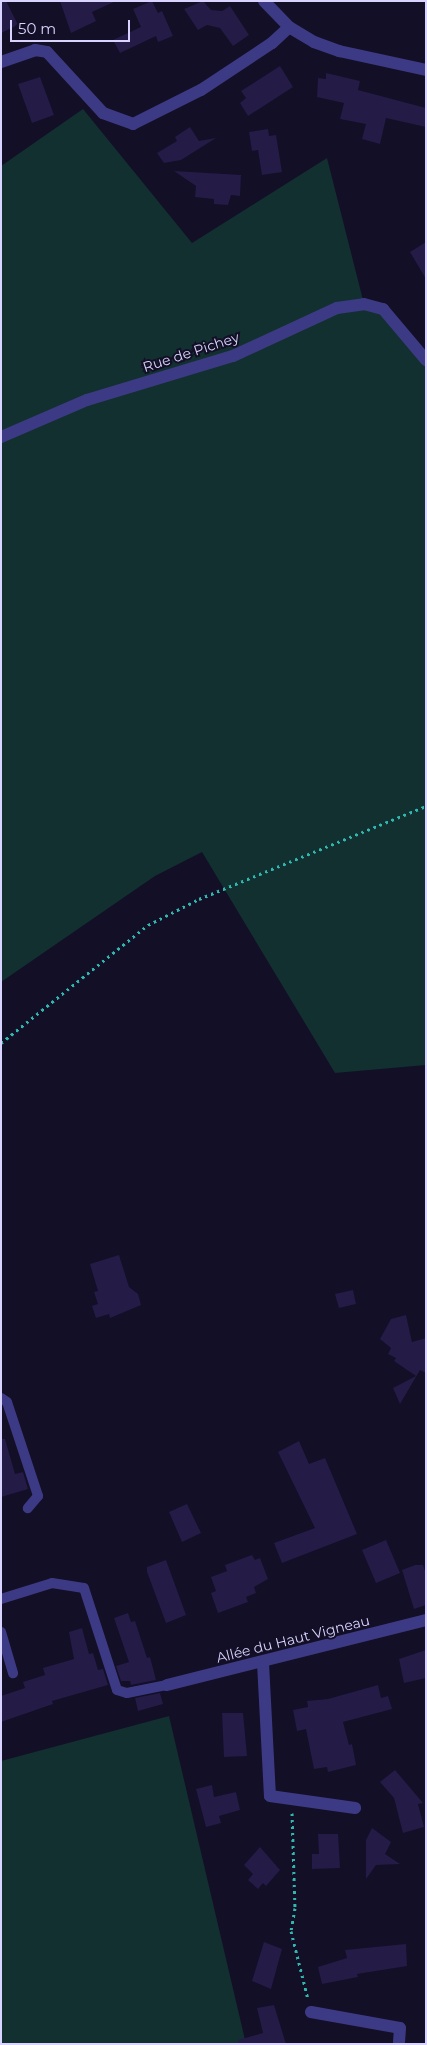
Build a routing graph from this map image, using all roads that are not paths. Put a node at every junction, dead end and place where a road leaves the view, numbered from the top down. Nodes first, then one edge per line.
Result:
1 (264, 1) edge
2 (289, 27) junction
3 (1, 62) edge
4 (426, 70) edge
5 (426, 360) edge
6 (1, 437) edge
7 (1, 1398) edge
8 (28, 1508) dead end
9 (1, 1599) edge
10 (426, 1620) edge
11 (1, 1632) edge
12 (263, 1663) junction
13 (13, 1673) dead end
14 (167, 1686) joint
15 (355, 1808) dead end
16 (311, 2012) road end
17 (399, 2044) edge

1 - 2 street
2 - 3 street
2 - 4 street
5 - 6 street, Rue de Pichey
7 - 8 lane
9 - 14 lane
10 - 12 street, Allée du Haut Vigneau
11 - 13 lane
12 - 14 street, Allée du Haut Vigneau
12 - 15 street
16 - 17 street

